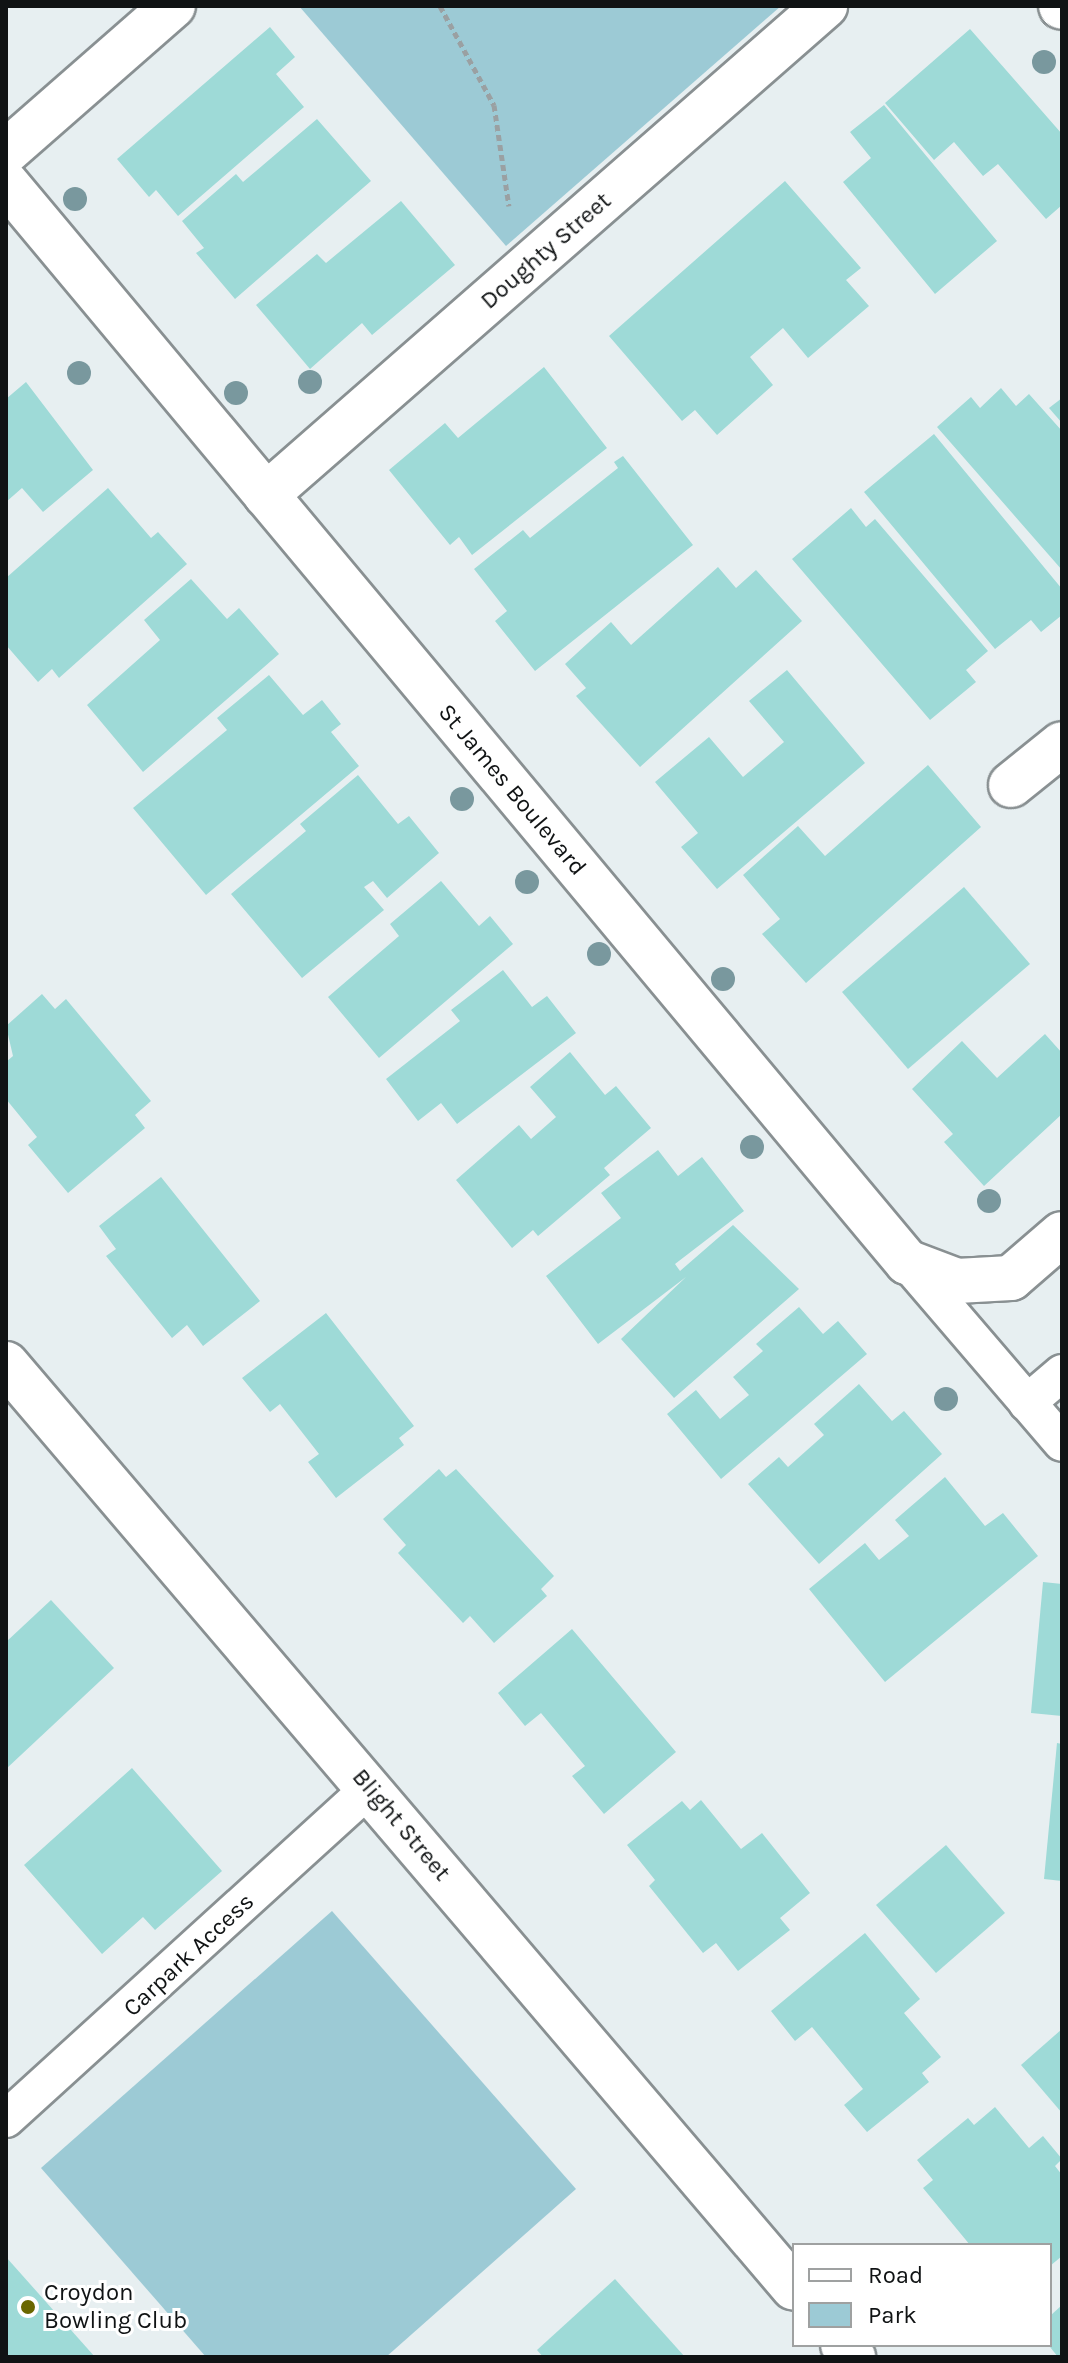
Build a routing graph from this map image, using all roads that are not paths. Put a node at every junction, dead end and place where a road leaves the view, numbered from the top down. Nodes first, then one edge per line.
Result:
1 (173, 6) edge
2 (825, 6) edge
3 (6, 152) edge
4 (6, 183) edge
5 (266, 495) junction
6 (1062, 744) edge
7 (1011, 785) dead end
8 (1062, 1234) edge
9 (907, 1262) junction
10 (6, 1364) edge
11 (1062, 1373) edge
12 (1027, 1403) junction
13 (1062, 1443) edge
14 (370, 1788) junction
15 (6, 2119) edge
16 (792, 2286) edge

1 - 3 street
2 - 5 street, Doughty Street
4 - 5 street, St James Boulevard
5 - 9 street, St James Boulevard
6 - 7 street
8 - 9 street, St James Boulevard
9 - 12 lane
10 - 14 street, Blight Street
11 - 12 lane
12 - 13 lane
14 - 15 lane, Carpark Access
14 - 16 street, Blight Street

